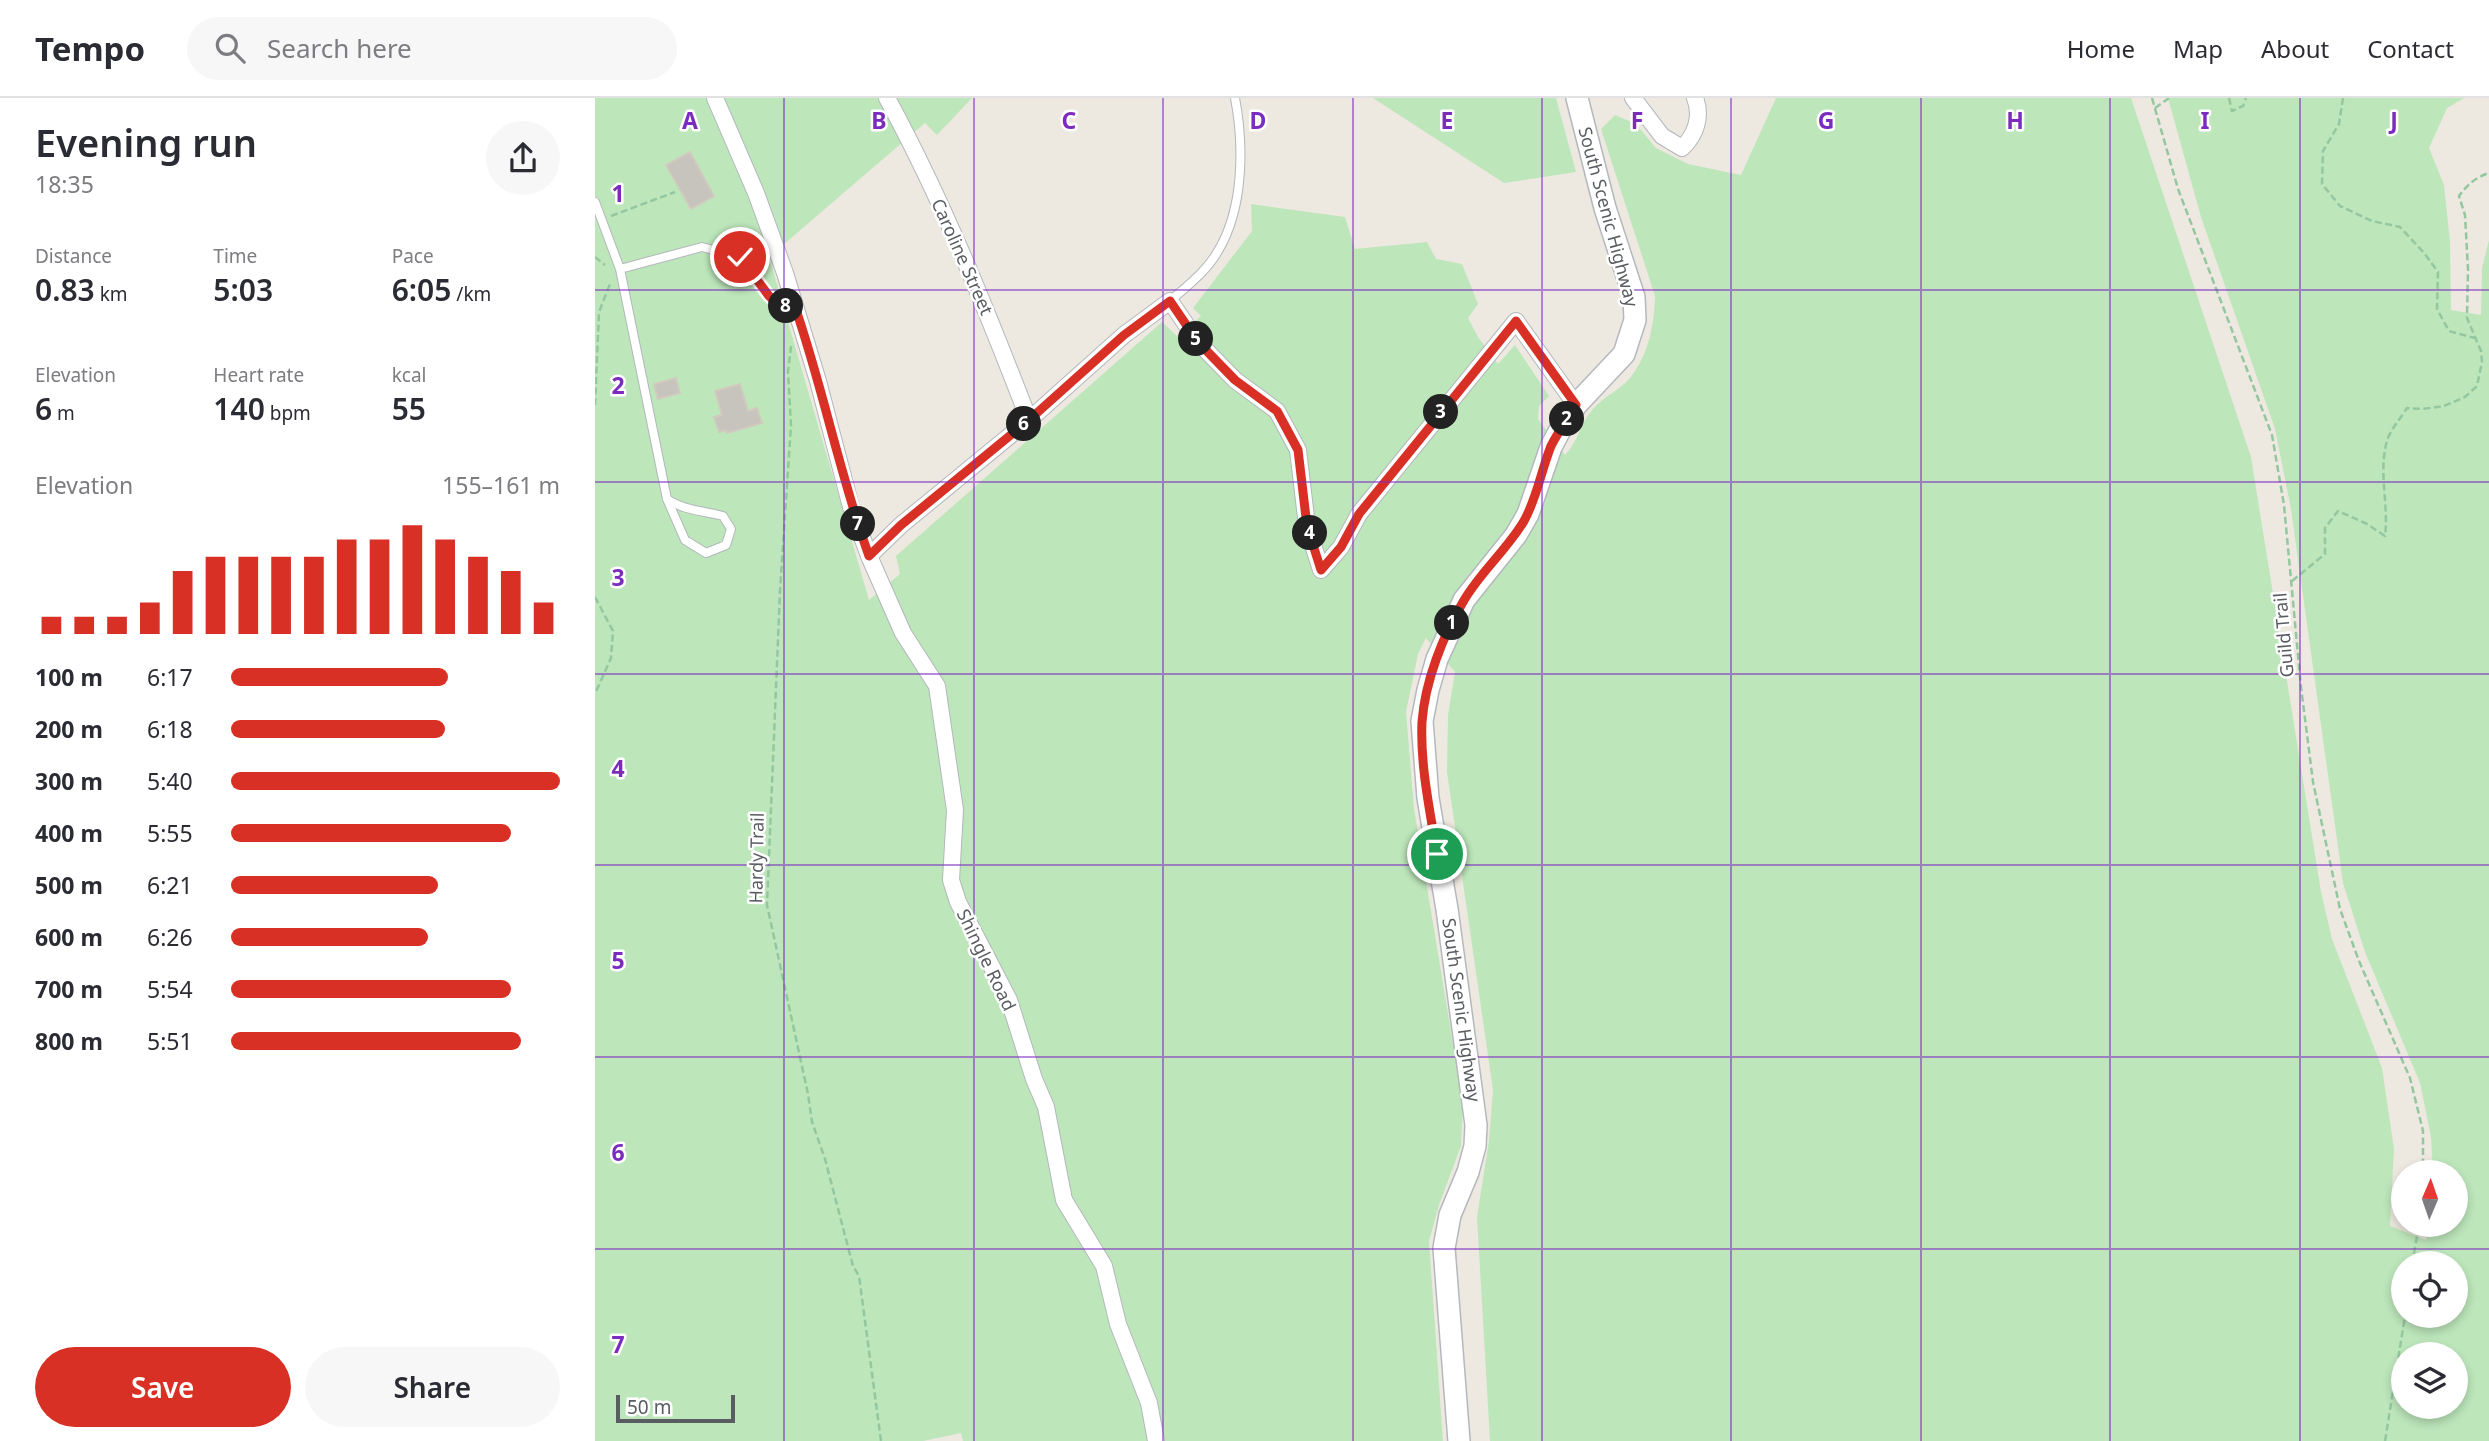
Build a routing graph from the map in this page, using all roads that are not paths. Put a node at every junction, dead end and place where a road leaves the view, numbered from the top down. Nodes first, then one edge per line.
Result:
1 (715, 98) edge
2 (887, 98) edge
3 (1235, 98) edge
4 (1577, 98) edge
5 (1633, 98) edge
6 (1695, 98) edge
7 (595, 202) edge
8 (620, 269) junction
9 (1170, 301) junction
10 (794, 304) junction
11 (1576, 405) junction
12 (1029, 420) junction
13 (667, 499) junction
14 (869, 556) junction
15 (1156, 1441) edge
16 (1459, 1441) edge

1 - 10 street, Shingle Road
2 - 12 street, Caroline Street
3 - 9 lane
4 - 11 main road, South Scenic Highway
5 - 6 street
7 - 8 lane
8 - 10 lane
8 - 13 lane
9 - 11 street
9 - 12 street
10 - 14 street, Shingle Road
11 - 16 main road, South Scenic Highway
12 - 14 street
13 - 13 lane
14 - 15 street, Shingle Road

